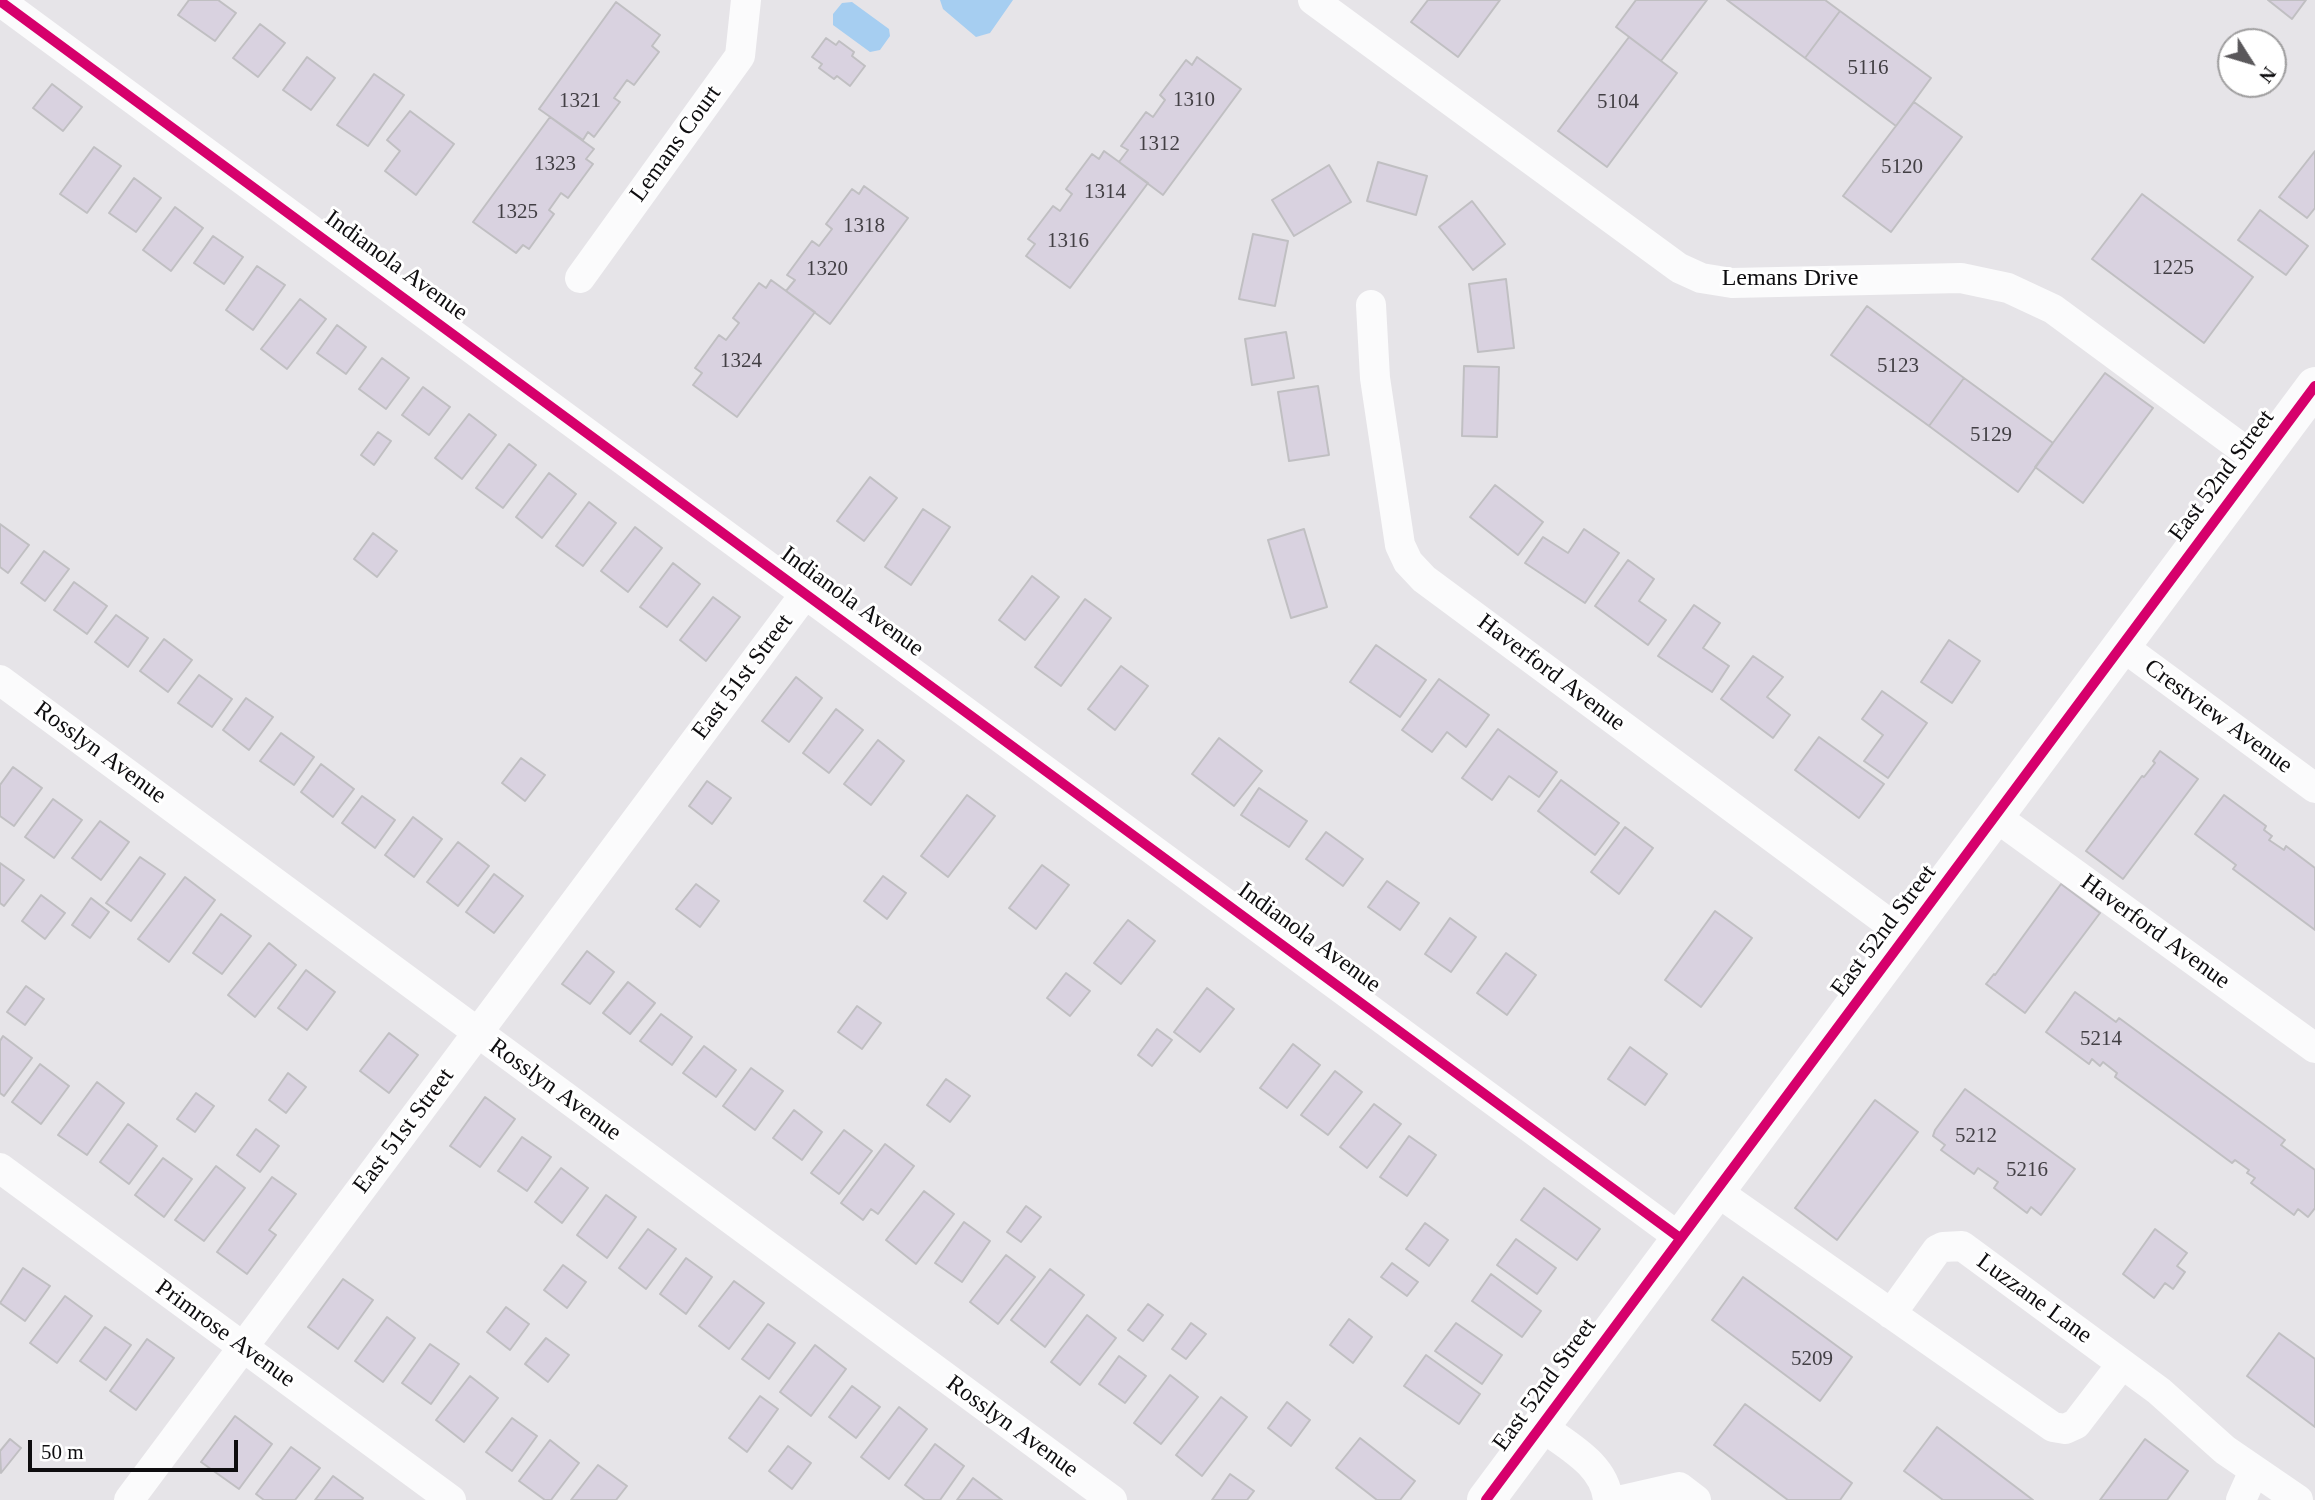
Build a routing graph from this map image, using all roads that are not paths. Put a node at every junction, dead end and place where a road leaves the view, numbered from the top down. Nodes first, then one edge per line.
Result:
1 (746, 0) edge
2 (1313, 0) edge
3 (0, 1) edge
4 (580, 278) dead end
5 (1371, 304) dead end
6 (2315, 386) edge
7 (2259, 460) junction
8 (805, 594) junction
9 (2122, 646) junction
10 (0, 680) edge
11 (2315, 788) edge
12 (1996, 817) junction
13 (1906, 936) junction
14 (478, 1033) junction
15 (2315, 1048) edge
16 (0, 1168) edge
17 (1716, 1191) junction
18 (1680, 1238) junction
19 (1891, 1314) junction
20 (243, 1348) junction
21 (2122, 1364) junction
22 (1541, 1426) junction
23 (2254, 1471) junction
24 (129, 1500) edge
25 (451, 1500) edge
26 (1112, 1500) edge
27 (1486, 1500) edge
28 (1608, 1500) edge
29 (1622, 1500) edge
30 (1696, 1500) edge
31 (2241, 1500) edge
32 (2298, 1500) edge

1 - 4 street, Lemans Court
2 - 7 street, Lemans Drive
3 - 8 street, Indianola Avenue
5 - 13 street, Haverford Avenue
6 - 7 street, East 52nd Street
7 - 9 street, East 52nd Street
8 - 14 street, East 51st Street
8 - 18 street, Indianola Avenue
9 - 11 street, Crestview Avenue
9 - 12 street, East 52nd Street
10 - 14 street, Rosslyn Avenue
12 - 13 street, East 52nd Street
12 - 15 street, Haverford Avenue
13 - 17 street, East 52nd Street
14 - 20 street, East 51st Street
14 - 26 street, Rosslyn Avenue
16 - 20 street, Primrose Avenue
17 - 18 street, East 52nd Street
17 - 19 street
18 - 22 street, East 52nd Street
19 - 21 street
19 - 21 street, Luzzane Lane
20 - 24 street, East 51st Street
20 - 25 street, Primrose Avenue
21 - 23 street, Luzzane Lane
22 - 27 street, East 52nd Street
22 - 28 street
23 - 31 street
23 - 32 street, Luzzane Lane
29 - 30 street

